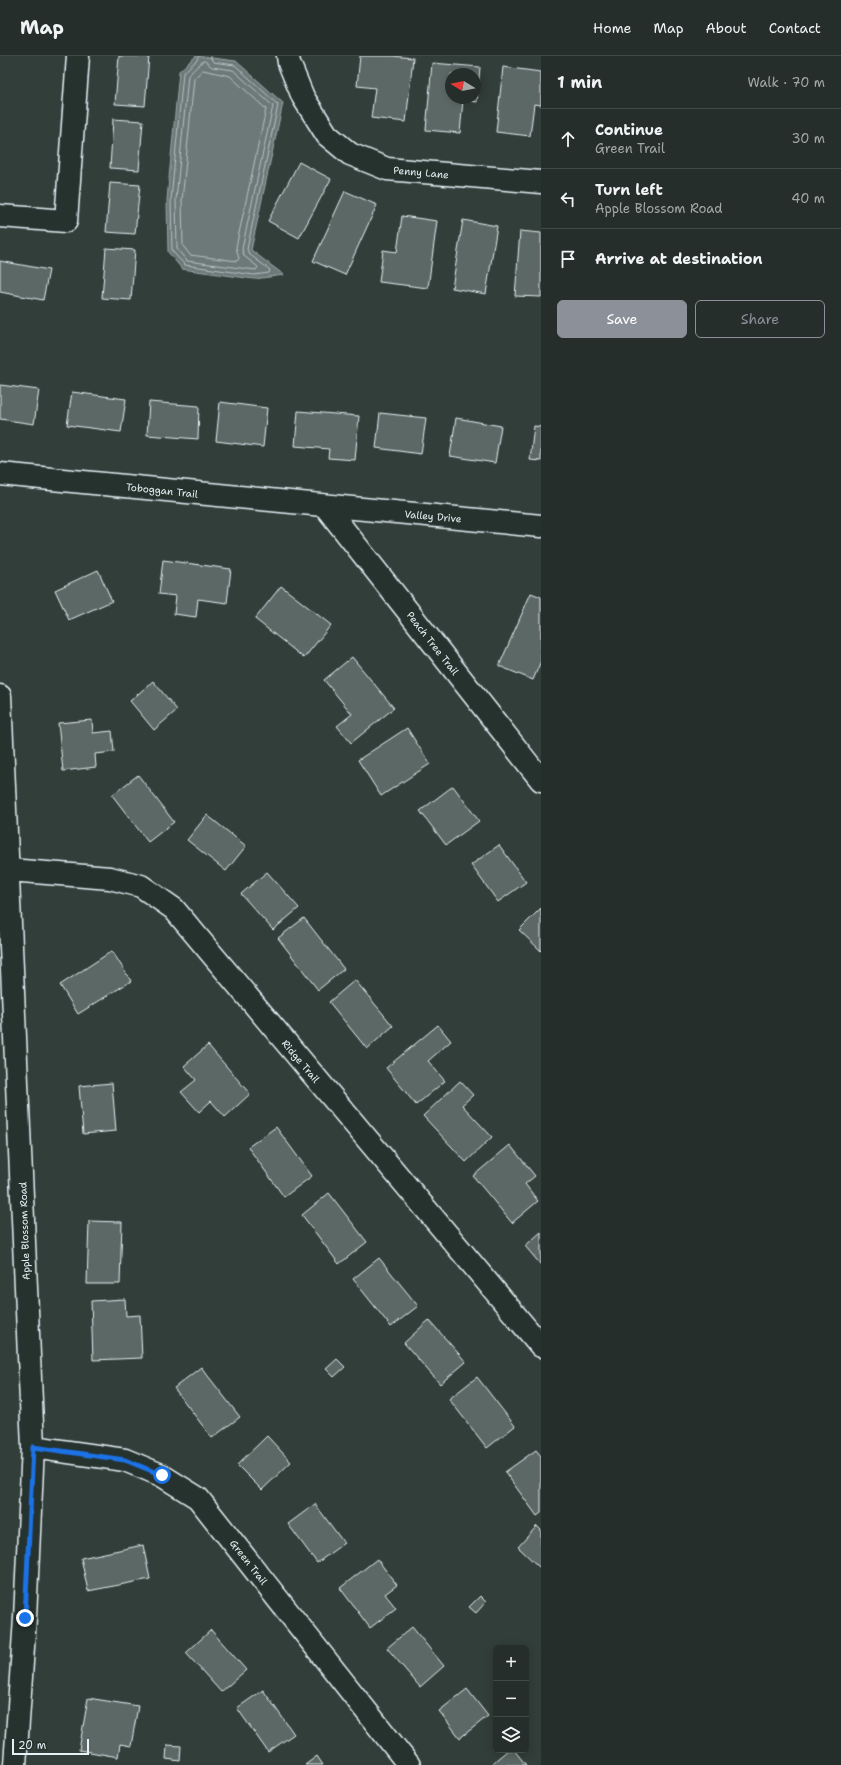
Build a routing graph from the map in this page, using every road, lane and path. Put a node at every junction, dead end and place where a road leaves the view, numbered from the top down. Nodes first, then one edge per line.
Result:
1 (78, 56) edge
2 (288, 56) edge
3 (541, 182) edge
4 (0, 216) edge
5 (0, 474) edge
6 (325, 506) junction
7 (541, 526) edge
8 (0, 696) edge
9 (541, 780) edge
10 (8, 870) junction
11 (541, 1346) edge
12 (33, 1447) junction
13 (15, 1765) edge
14 (409, 1765) edge

1 - 4 street
2 - 3 street, Penny Lane
5 - 6 street, Toboggan Trail
6 - 7 street, Valley Drive
6 - 9 street, Peach Tree Trail
8 - 10 street, Apple Blossom Road
10 - 11 street, Ridge Trail
10 - 12 street, Apple Blossom Road
12 - 13 street, Apple Blossom Road
12 - 14 street, Green Trail

